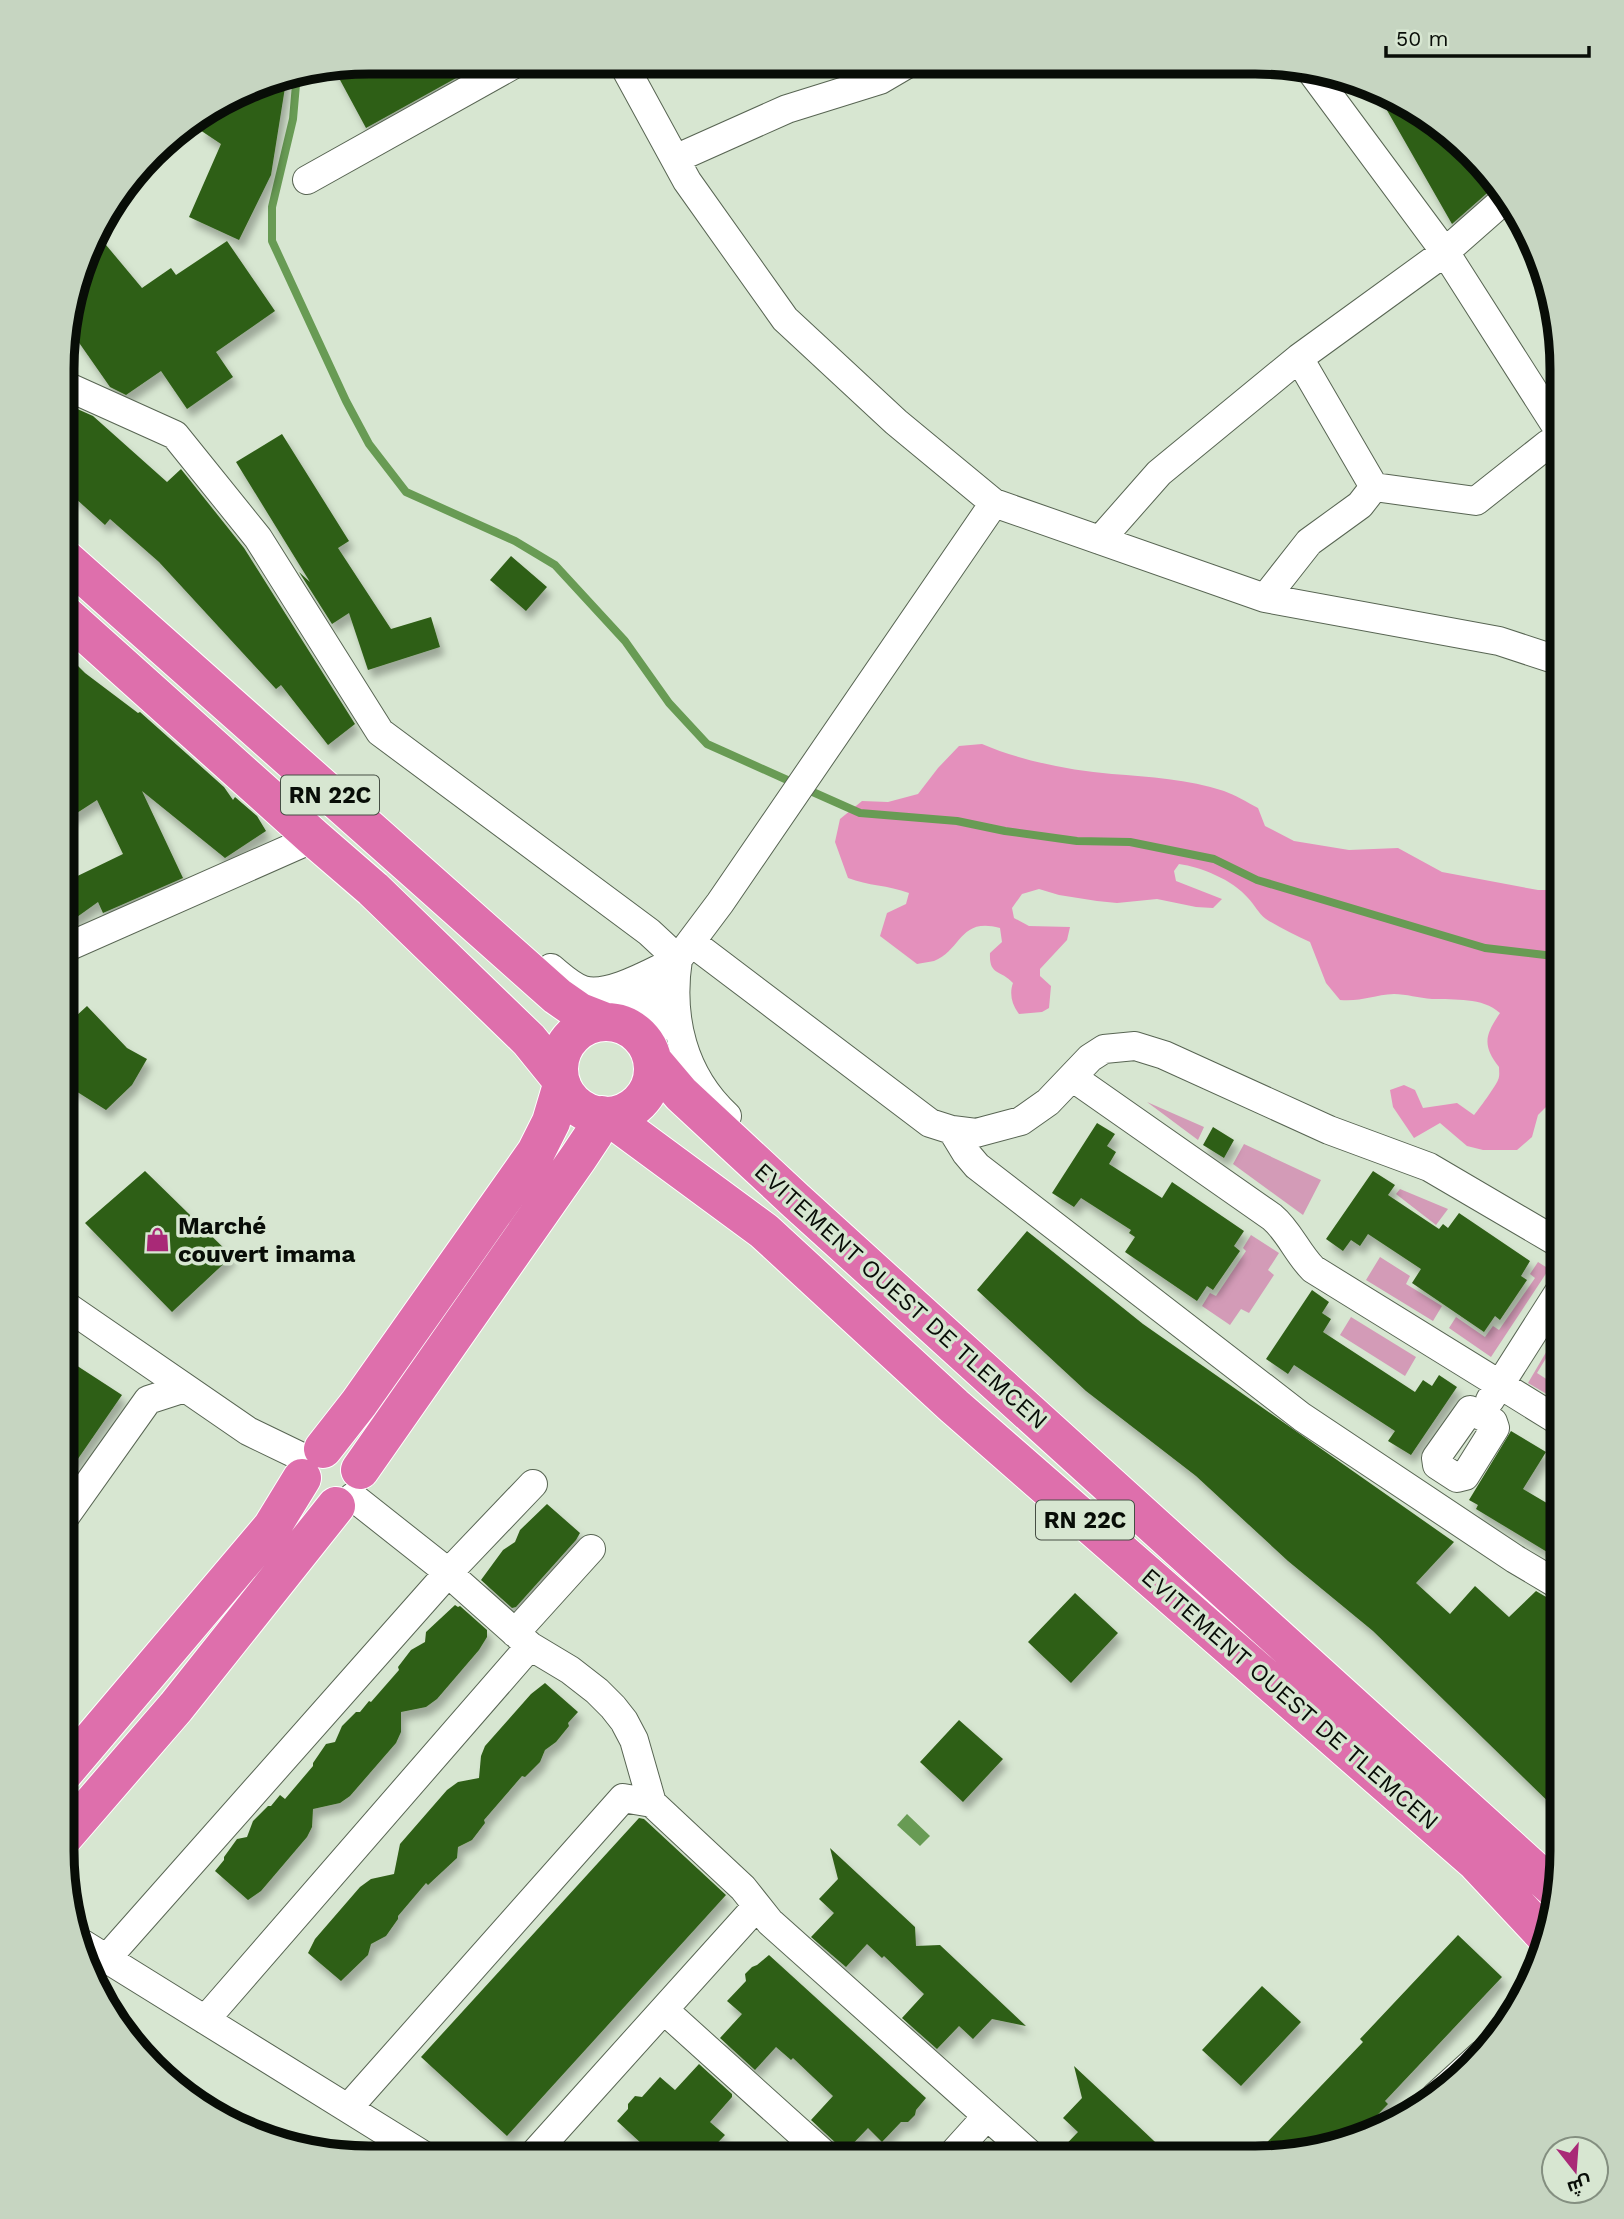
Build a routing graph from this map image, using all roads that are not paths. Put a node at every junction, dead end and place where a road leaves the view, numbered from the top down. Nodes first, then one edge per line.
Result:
1 (497, 74) edge
2 (629, 74) edge
3 (890, 74) edge
4 (1318, 80) edge
5 (675, 159) junction
6 (307, 180) dead end
7 (1500, 204) edge
8 (1445, 252) junction
9 (1299, 358) junction
10 (74, 390) edge
11 (1550, 418) edge
12 (1550, 445) edge
13 (1374, 487) junction
14 (994, 503) junction
15 (1100, 540) junction
16 (74, 567) edge
17 (1265, 597) junction
18 (74, 622) edge
19 (1550, 658) edge
20 (314, 838) junction
21 (481, 929) junction
22 (74, 944) edge
23 (684, 950) junction
24 (606, 1022) junction
25 (652, 1057) junction
26 (1072, 1077) junction
27 (561, 1081) junction
28 (605, 1116) junction
29 (952, 1130) junction
30 (1550, 1238) edge
31 (858, 1257) junction
32 (1550, 1306) edge
33 (74, 1311) edge
34 (1500, 1384) junction
35 (185, 1388) junction
36 (1480, 1415) dead end
37 (1550, 1415) edge
38 (311, 1462) junction
39 (533, 1484) dead end
40 (349, 1491) junction
41 (74, 1504) edge
42 (591, 1549) dead end
43 (448, 1573) junction
44 (1550, 1580) edge
45 (523, 1640) junction
46 (74, 1761) edge
47 (642, 1768) junction
48 (623, 1798) junction
49 (652, 1803) junction
50 (74, 1825) edge
51 (1549, 1883) edge
52 (757, 1906) junction
53 (1539, 1930) edge
54 (95, 1951) edge
55 (664, 2010) junction
56 (205, 2020) junction
57 (348, 2109) junction
58 (986, 2116) junction
59 (408, 2146) edge
60 (541, 2146) edge
61 (815, 2146) edge
62 (960, 2146) edge
63 (1020, 2146) edge

1 - 6 street
2 - 5 street
3 - 5 street
4 - 8 street
5 - 14 street
7 - 8 street
8 - 9 street
8 - 11 street
9 - 13 street
9 - 15 street
10 - 23 street
12 - 13 street
13 - 17 street
14 - 15 street
14 - 23 street
15 - 17 street
16 - 21 highway, EVITEMENT OUEST DE TLEMCEN / RN 22C
17 - 19 street
18 - 20 highway, EVITEMENT OUEST DE TLEMCEN / RN 22C
20 - 22 street
20 - 27 highway, EVITEMENT OUEST DE TLEMCEN / RN 22C
21 - 23 street
21 - 24 highway, EVITEMENT OUEST DE TLEMCEN / RN 22C
23 - 24 street
23 - 25 street
23 - 29 street
23 - 31 street
24 - 25 highway, EVITEMENT OUEST DE TLEMCEN / RN 22C
24 - 27 highway
25 - 28 highway
25 - 31 highway, EVITEMENT OUEST DE TLEMCEN / RN 22C
26 - 29 street
26 - 30 street
26 - 34 street
27 - 28 highway, EVITEMENT OUEST DE TLEMCEN / RN 22C
27 - 38 highway
28 - 40 highway
28 - 53 highway, EVITEMENT OUEST DE TLEMCEN / RN 22C
29 - 44 street
31 - 51 highway, EVITEMENT OUEST DE TLEMCEN / RN 22C
32 - 34 street
33 - 35 street
34 - 36 street
34 - 37 street
35 - 38 street
35 - 41 street
38 - 40 highway
38 - 40 highway
38 - 46 highway
39 - 43 street
40 - 43 street
40 - 50 highway
42 - 45 street
43 - 45 street
43 - 54 street
45 - 47 street
45 - 56 street
47 - 48 street
47 - 49 street
48 - 49 street
48 - 57 street
49 - 52 street
52 - 55 street
52 - 58 street
54 - 56 street
55 - 60 street
55 - 61 street
56 - 57 street
57 - 59 street
58 - 62 street
58 - 63 street

